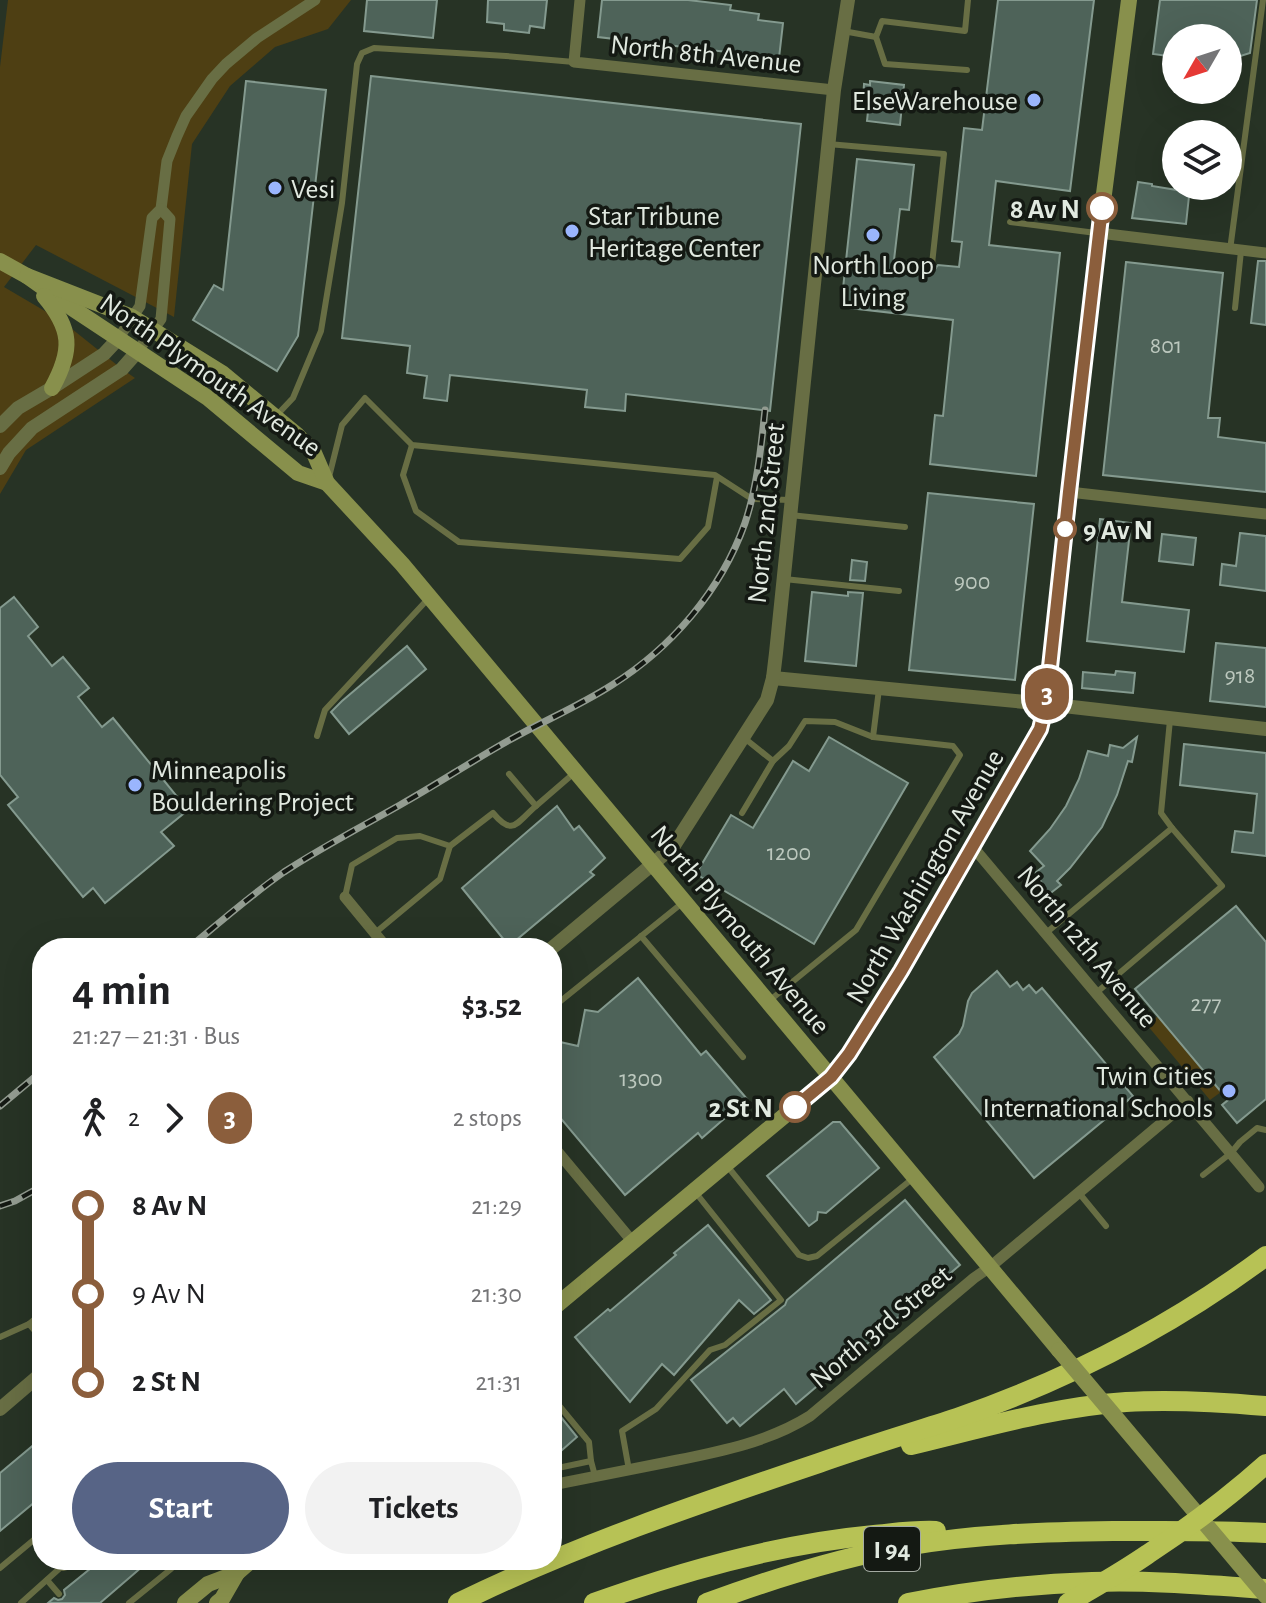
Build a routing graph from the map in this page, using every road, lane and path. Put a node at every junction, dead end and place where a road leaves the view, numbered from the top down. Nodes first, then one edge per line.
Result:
1 (315, 0) edge
2 (580, 0) edge
3 (848, 0) edge
4 (968, 0) edge
5 (1129, 0) edge
6 (1263, 0) edge
7 (843, 31) junction
8 (876, 37) junction
9 (1256, 55) junction
10 (1266, 56) edge
11 (574, 62) junction
12 (967, 70) dead end
13 (834, 90) junction
14 (828, 144) junction
15 (161, 209) junction
16 (1010, 222) dead end
17 (1099, 233) junction
18 (1236, 250) junction
19 (1266, 253) edge
20 (932, 264) dead end
21 (13, 268) edge
22 (1235, 308) dead end
23 (132, 317) junction
24 (154, 330) junction
25 (118, 339) junction
26 (137, 352) junction
27 (52, 388) junction
28 (276, 416) junction
29 (0, 426) edge
30 (412, 445) junction
31 (0, 468) edge
32 (717, 477) junction
33 (327, 483) junction
34 (1069, 492) junction
35 (791, 507) junction
36 (1266, 514) edge
37 (905, 527) dead end
38 (784, 579) junction
39 (899, 591) dead end
40 (430, 597) junction
41 (773, 678) junction
42 (879, 688) junction
43 (1046, 704) junction
44 (1170, 718) junction
45 (1266, 729) edge
46 (317, 736) dead end
47 (743, 737) junction
48 (873, 737) junction
49 (773, 761) junction
50 (576, 772) junction
51 (509, 774) dead end
52 (536, 806) junction
53 (742, 813) dead end
54 (1172, 828) junction
55 (450, 846) junction
56 (973, 847) junction
57 (653, 865) junction
58 (345, 897) joint
59 (684, 901) junction
60 (375, 933) junction
61 (1046, 933) junction
62 (641, 936) junction
63 (379, 938) edge
64 (562, 940) edge
65 (1096, 993) junction
66 (562, 1000) edge
67 (768, 1002) junction
68 (743, 1057) dead end
69 (831, 1077) junction
70 (1188, 1101) junction
71 (1266, 1130) edge
72 (1231, 1153) junction
73 (562, 1157) edge
74 (725, 1164) junction
75 (1203, 1175) dead end
76 (915, 1177) junction
77 (1259, 1187) dead end
78 (694, 1191) junction
79 (1079, 1193) junction
80 (1106, 1226) dead end
81 (632, 1241) junction
82 (1266, 1256) edge
83 (990, 1267) junction
84 (562, 1300) edge
85 (32, 1321) edge
86 (29, 1324) junction
87 (32, 1327) edge
88 (0, 1337) edge
89 (32, 1382) edge
90 (1266, 1406) edge
91 (0, 1409) edge
92 (562, 1409) edge
93 (591, 1461) junction
94 (1266, 1464) edge
95 (570, 1466) junction
96 (562, 1467) edge
97 (629, 1470) junction
98 (595, 1476) junction
99 (573, 1481) junction
100 (562, 1483) edge
101 (641, 1525) junction
102 (1084, 1532) junction
103 (1266, 1533) edge
104 (32, 1541) edge
105 (562, 1557) edge
106 (0, 1568) edge
107 (60, 1570) edge
108 (170, 1570) edge
109 (227, 1570) edge
110 (231, 1570) edge
111 (530, 1570) edge
112 (47, 1580) junction
113 (1266, 1589) edge
114 (59, 1594) dead end
115 (1266, 1596) edge
116 (21, 1603) edge
117 (129, 1603) edge
118 (185, 1603) edge
119 (217, 1603) edge
120 (458, 1603) edge
121 (594, 1603) edge
122 (707, 1603) edge
123 (908, 1603) edge
124 (1068, 1603) edge

1 - 15 street
2 - 11 street
3 - 7 street, North 2nd Street
4 - 8 lane
5 - 17 main road, North Washington Avenue
6 - 9 lane
7 - 8 lane
7 - 13 street, North 2nd Street
8 - 12 lane
9 - 10 lane
9 - 18 lane
11 - 13 street, North 8th Avenue
11 - 28 lane
13 - 14 street, North 2nd Street
14 - 20 lane
14 - 35 street, North 2nd Street
15 - 23 street
15 - 24 street
16 - 17 lane
17 - 18 street
17 - 34 main road, North Washington Avenue
18 - 19 street
18 - 22 lane
21 - 23 main road, North Plymouth Avenue
21 - 25 main road, North Plymouth Avenue
21 - 27 main road
23 - 24 main road, North Plymouth Avenue
23 - 25 street
24 - 26 street
24 - 28 main road, North Plymouth Avenue
25 - 26 main road, North Plymouth Avenue
25 - 27 street
26 - 31 street
26 - 33 main road, North Plymouth Avenue
27 - 29 street
28 - 33 main road, North Plymouth Avenue
30 - 32 lane
30 - 32 lane
30 - 33 lane
32 - 35 lane
33 - 40 main road, North Plymouth Avenue
34 - 36 street
34 - 43 main road, North Washington Avenue
35 - 37 lane
35 - 38 street, North 2nd Street
38 - 39 lane
38 - 41 street, North 2nd Street
40 - 46 lane
40 - 50 main road, North Plymouth Avenue
41 - 42 street
41 - 47 street, North 2nd Street
42 - 43 street
42 - 48 lane
43 - 44 street
43 - 56 main road, North Washington Avenue
44 - 45 street
44 - 54 lane
47 - 49 lane
47 - 57 street, North 2nd Street
48 - 49 lane
48 - 67 lane
49 - 53 lane
50 - 52 lane
50 - 57 main road, North Plymouth Avenue
51 - 52 lane
52 - 55 lane
54 - 61 lane
54 - 65 lane
55 - 58 lane
55 - 60 lane
56 - 61 street, North 12th Avenue
56 - 69 main road, North Washington Avenue
57 - 59 main road, North Plymouth Avenue
57 - 64 street, North 2nd Street
58 - 60 street
59 - 62 lane
59 - 67 main road, North Plymouth Avenue
60 - 63 street
61 - 65 street, North 12th Avenue
62 - 66 lane
62 - 68 lane
65 - 70 street, North 12th Avenue
67 - 69 main road, North Plymouth Avenue
69 - 74 main road, North Washington Avenue
69 - 76 main road, North Plymouth Avenue
70 - 72 street, North 12th Avenue
70 - 79 street, North 3rd Street
71 - 72 lane
72 - 75 lane
72 - 77 street, North 12th Avenue
73 - 81 street
74 - 76 lane
74 - 78 main road, North Washington Avenue
76 - 83 main road, North Plymouth Avenue
78 - 81 main road, North Washington Avenue
78 - 97 lane
79 - 80 lane
79 - 83 street, North 3rd Street
81 - 84 main road, North Washington Avenue
82 - 101 highway
83 - 97 street, North 3rd Street
83 - 115 main road, North Plymouth Avenue, bridge
85 - 86 lane
86 - 87 lane
86 - 88 lane
89 - 91 street
90 - 101 highway
92 - 93 lane
93 - 95 lane
93 - 98 lane
94 - 124 highway, bridge
95 - 96 lane
95 - 99 lane
97 - 98 street, North 3rd Street
98 - 99 street, North 3rd Street
99 - 100 street, North 3rd Street
101 - 105 highway
102 - 103 highway, I 94
102 - 121 highway
102 - 122 highway, I 94
104 - 106 lane
107 - 112 lane
108 - 117 lane
109 - 118 main road
110 - 119 main road
111 - 120 highway
112 - 114 lane
112 - 116 lane
113 - 123 highway, I 94

